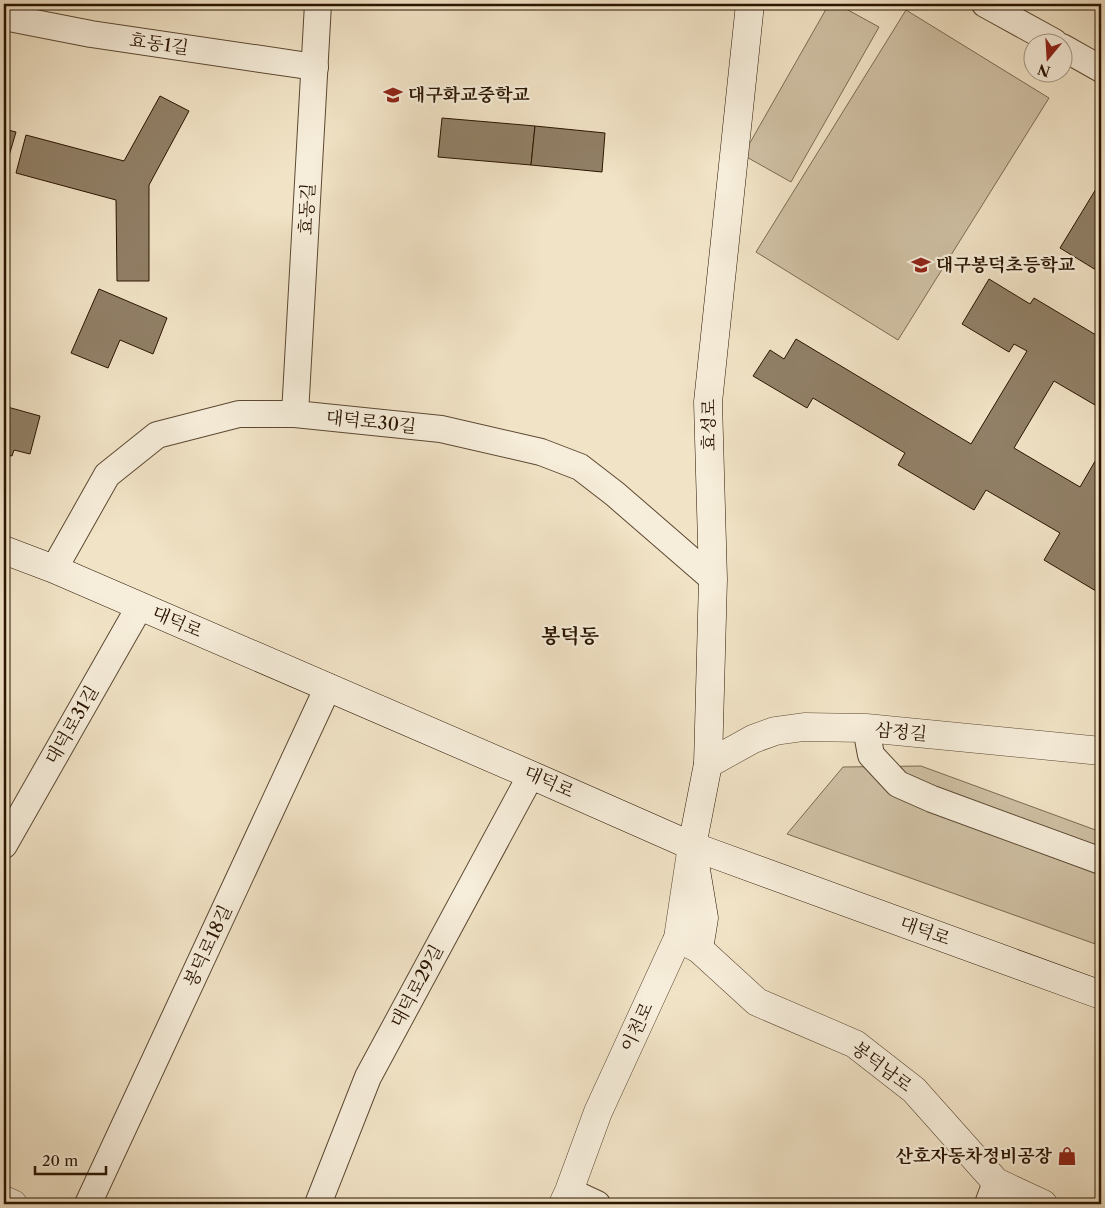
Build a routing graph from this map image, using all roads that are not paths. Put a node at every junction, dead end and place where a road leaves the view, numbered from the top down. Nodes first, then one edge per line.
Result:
1 (318, 4) edge
2 (750, 4) edge
3 (985, 4) edge
4 (4, 17) edge
5 (1036, 32) edge
6 (1072, 53) edge
7 (315, 66) junction
8 (1101, 69) edge
9 (295, 414) junction
10 (5, 552) edge
11 (54, 569) junction
12 (713, 579) junction
13 (140, 606) junction
14 (328, 687) junction
15 (866, 728) junction
16 (1101, 751) edge
17 (708, 764) junction
18 (532, 775) junction
19 (4, 845) edge
20 (692, 846) junction
21 (1101, 861) edge
22 (688, 943) junction
23 (1101, 995) edge
24 (992, 1193) edge
25 (566, 1198) edge
26 (4, 1200) edge
27 (12, 1204) edge
28 (88, 1204) edge
29 (318, 1204) edge
30 (597, 1204) edge
31 (1043, 1204) edge

1 - 7 street, 효동길
2 - 12 main road, 효성로
3 - 5 street
4 - 7 street, 효동1길
6 - 8 street
7 - 9 street, 효동길
9 - 11 street, 대덕로30길
9 - 12 street, 대덕로30길
10 - 11 main road, 대덕로
11 - 13 main road, 대덕로
12 - 17 main road, 효성로
13 - 14 main road, 대덕로
13 - 19 street, 대덕로31길
14 - 18 main road, 대덕로
14 - 28 street, 봉덕로18길
15 - 16 main road, 삼정길
15 - 17 main road, 삼정길
15 - 21 street
17 - 20 main road, 효성로
18 - 20 main road, 대덕로
18 - 29 street, 대덕로29길
20 - 22 main road, 이천로
20 - 23 main road, 대덕로
22 - 24 main road, 봉덕남로
22 - 25 main road, 이천로
24 - 31 main road, 봉덕남로
25 - 30 street
26 - 27 main road

